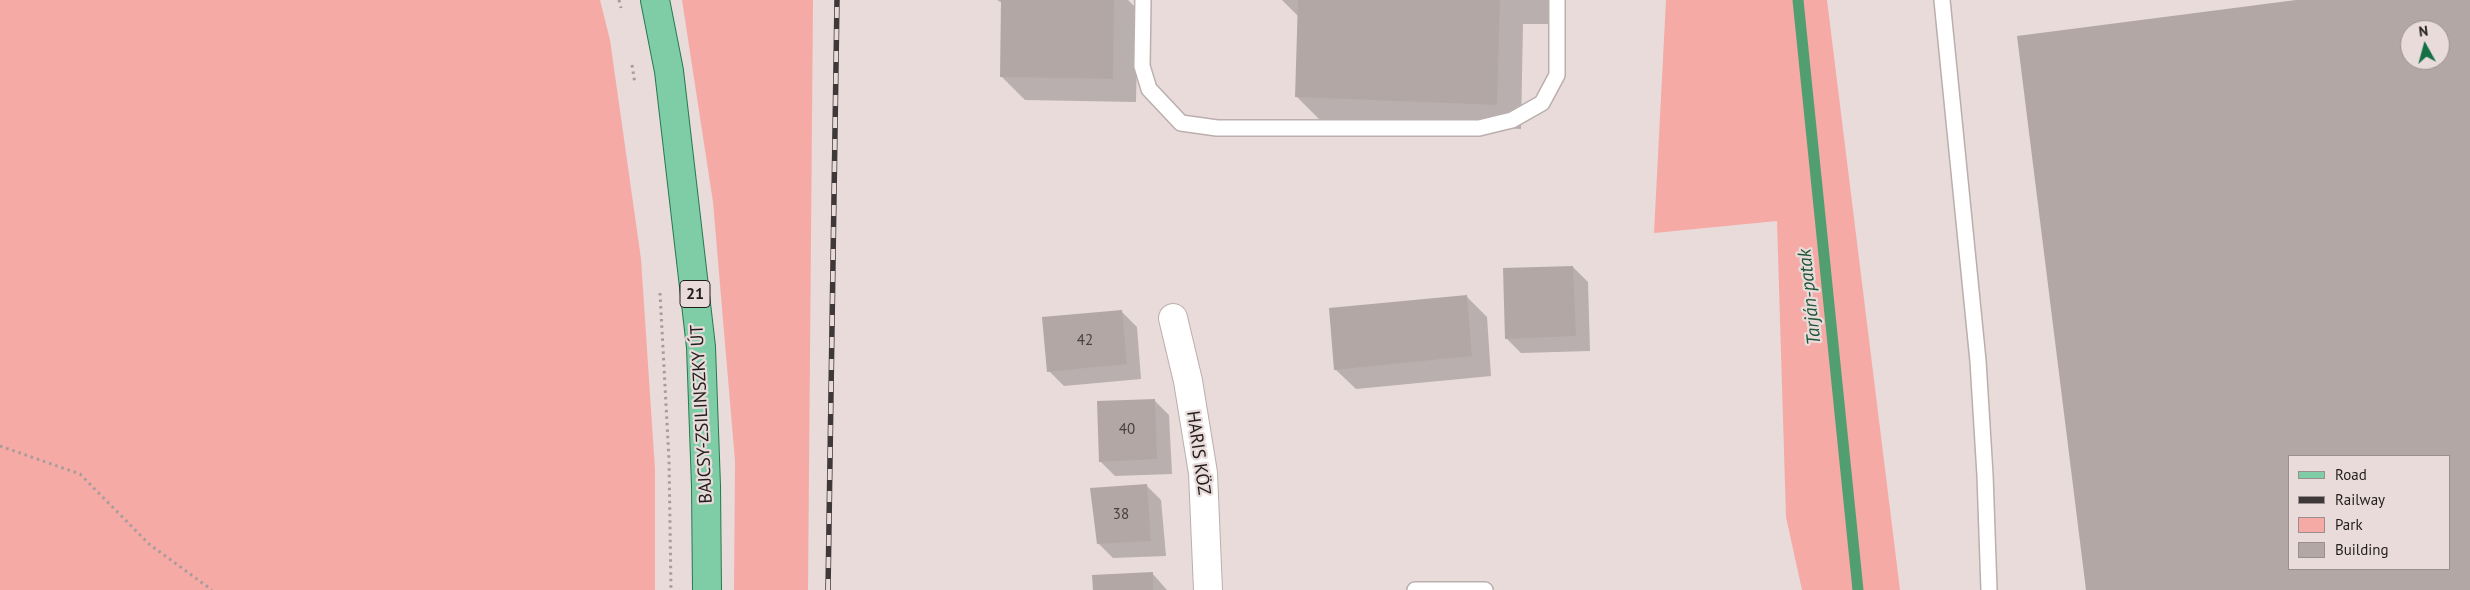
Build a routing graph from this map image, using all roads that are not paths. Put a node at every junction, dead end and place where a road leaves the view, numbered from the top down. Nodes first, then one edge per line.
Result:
1 (656, 0) edge
2 (1143, 0) edge
3 (1557, 0) edge
4 (1942, 0) edge
5 (1173, 318) dead end
6 (707, 590) edge
7 (1208, 590) edge
8 (1415, 590) edge
9 (1485, 590) edge
10 (1989, 590) edge

1 - 6 main road, BAJCSY-ZSILINSZKY ÚT / 21
2 - 3 lane
4 - 10 lane
5 - 7 street, HARIS KÖZ
8 - 9 lane

